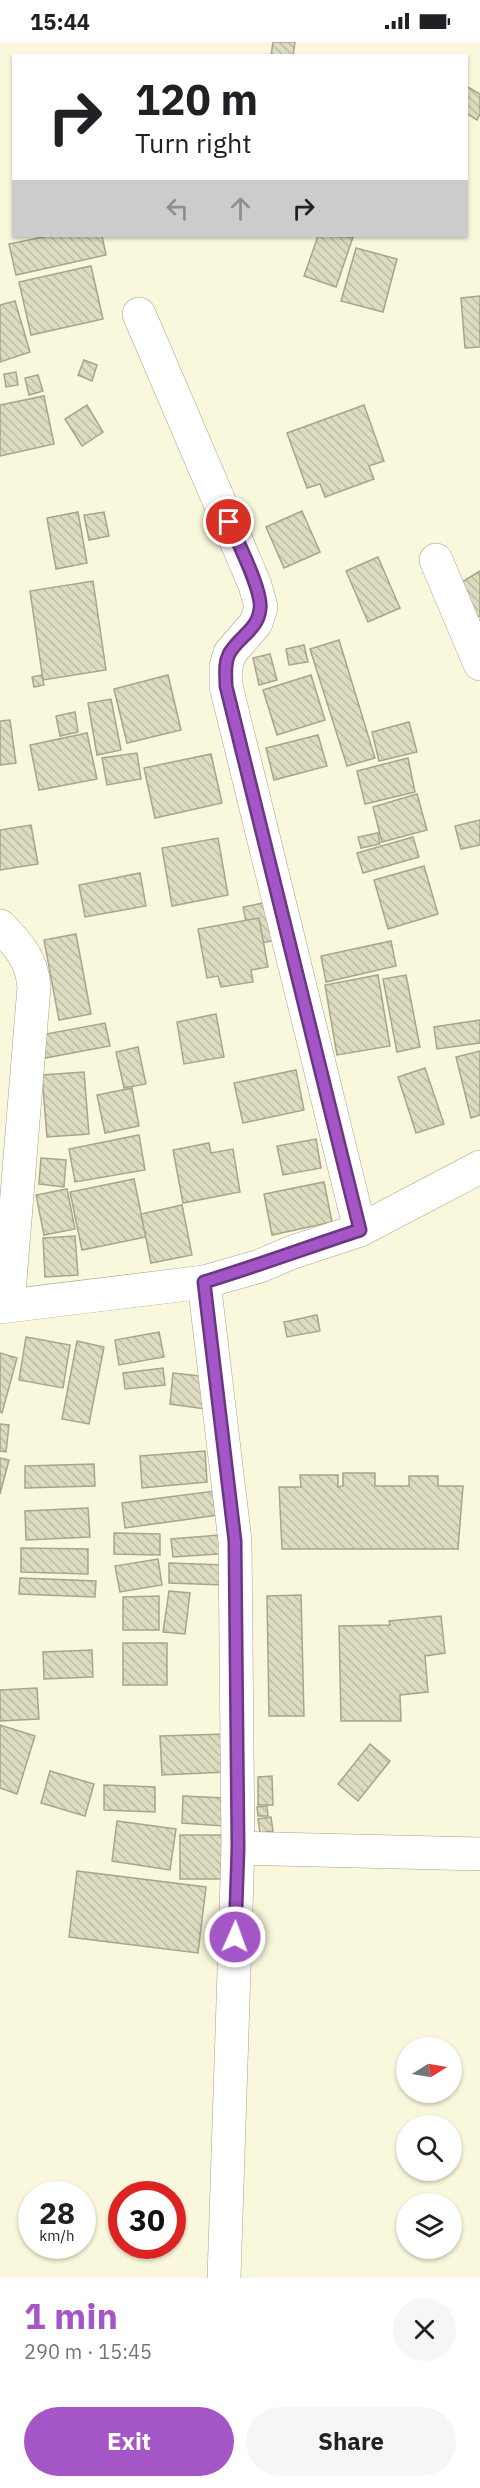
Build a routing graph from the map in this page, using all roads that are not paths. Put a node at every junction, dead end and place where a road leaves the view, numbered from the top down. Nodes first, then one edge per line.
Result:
1 (140, 314) dead end
2 (436, 560) dead end
3 (480, 664) edge
4 (0, 926) edge
5 (480, 1167) edge
6 (360, 1230) junction
7 (204, 1282) junction
8 (4, 1306) edge
9 (238, 1848) junction
10 (480, 1854) edge
11 (224, 2278) edge

1 - 6 street
2 - 3 street
4 - 8 street
5 - 6 street
6 - 7 street
7 - 8 street
7 - 9 street
9 - 10 street
9 - 11 street

